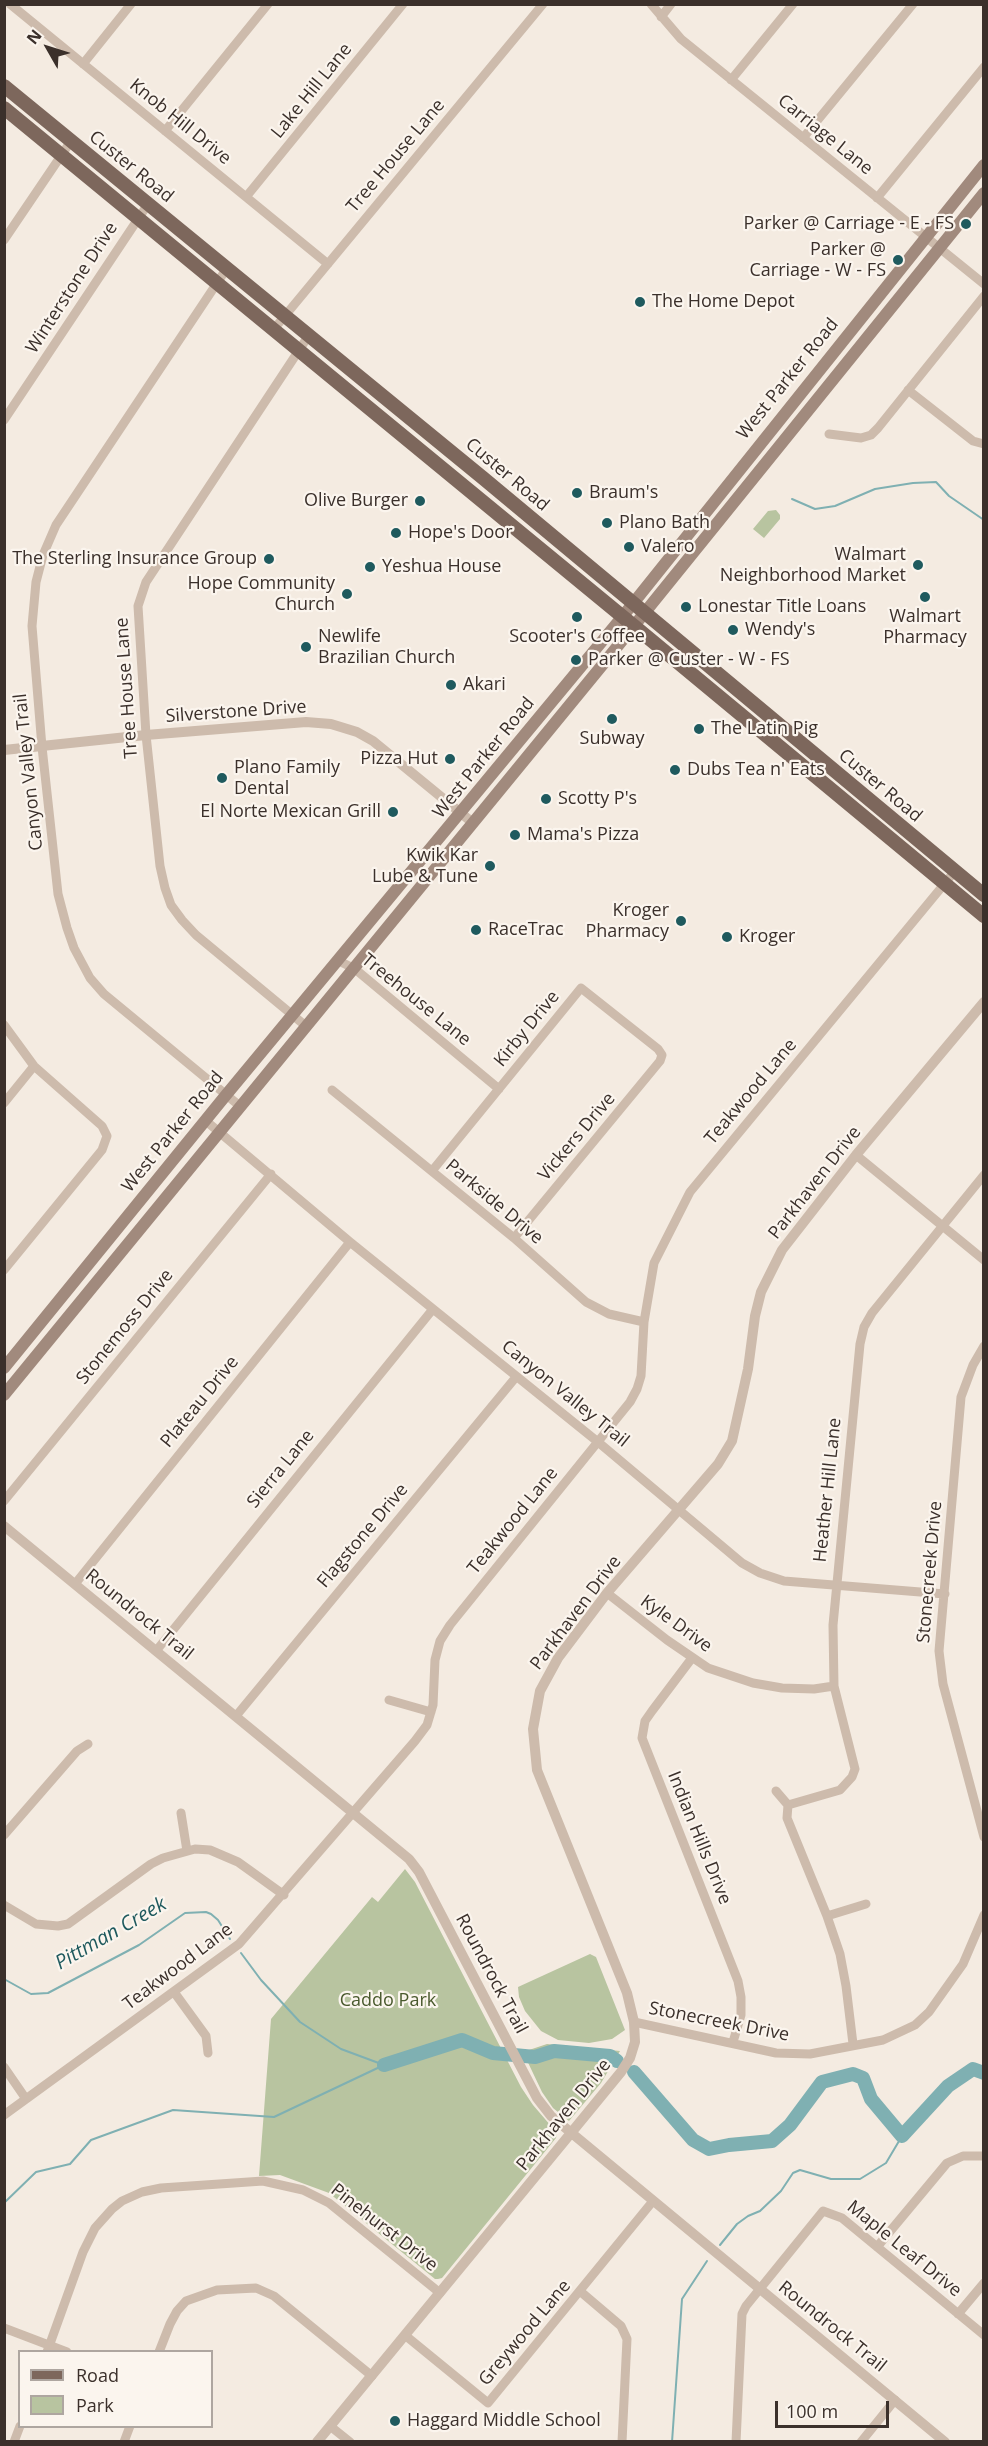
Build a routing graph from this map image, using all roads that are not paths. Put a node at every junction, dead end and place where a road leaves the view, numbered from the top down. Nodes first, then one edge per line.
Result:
1 (10, 4) edge
2 (131, 4) edge
3 (268, 4) edge
4 (403, 4) edge
5 (543, 4) edge
6 (651, 4) edge
7 (671, 4) edge
8 (793, 4) edge
9 (913, 4) edge
10 (661, 17) junction
11 (83, 64) junction
12 (984, 67) edge
13 (731, 80) junction
14 (4, 87) edge
15 (4, 108) edge
16 (165, 131) junction
17 (803, 138) junction
18 (71, 141) junction
19 (61, 154) junction
20 (984, 165) edge
21 (984, 193) edge
22 (246, 197) junction
23 (877, 198) junction
24 (148, 204) junction
25 (138, 218) junction
26 (925, 237) junction
27 (4, 240) edge
28 (939, 248) junction
29 (328, 264) junction
30 (227, 268) junction
31 (216, 282) junction
32 (984, 284) edge
33 (984, 296) edge
34 (284, 314) junction
35 (273, 328) junction
36 (309, 335) junction
37 (842, 341) junction
38 (299, 349) junction
39 (854, 352) junction
40 (813, 376) junction
41 (826, 386) junction
42 (908, 390) junction
43 (4, 420) edge
44 (829, 434) dead end
45 (984, 444) edge
46 (703, 514) junction
47 (716, 524) junction
48 (633, 604) junction
49 (644, 614) junction
50 (623, 616) junction
51 (634, 626) junction
52 (546, 710) junction
53 (558, 720) junction
54 (146, 735) junction
55 (42, 747) junction
56 (4, 750) edge
57 (874, 804) junction
58 (462, 812) junction
59 (863, 816) junction
60 (474, 823) junction
61 (955, 871) junction
62 (405, 881) junction
63 (945, 884) junction
64 (417, 892) junction
65 (984, 896) edge
66 (984, 916) edge
67 (339, 961) junction
68 (355, 969) junction
69 (984, 1002) edge
70 (293, 1016) junction
71 (4, 1024) edge
72 (307, 1027) junction
73 (662, 1055) joint
74 (34, 1065) junction
75 (332, 1089) dead end
76 (499, 1089) junction
77 (226, 1095) junction
78 (4, 1103) edge
79 (241, 1107) junction
80 (206, 1121) junction
81 (220, 1132) junction
82 (856, 1155) junction
83 (432, 1171) junction
84 (271, 1174) junction
85 (984, 1175) edge
86 (942, 1226) junction
87 (514, 1238) junction
88 (350, 1242) junction
89 (984, 1260) edge
90 (4, 1270) edge
91 (433, 1309) junction
92 (644, 1322) junction
93 (984, 1346) edge
94 (4, 1368) edge
95 (516, 1377) junction
96 (4, 1395) edge
97 (598, 1442) junction
98 (4, 1501) edge
99 (678, 1510) junction
100 (4, 1526) edge
101 (75, 1584) junction
102 (835, 1586) junction
103 (608, 1593) junction
104 (945, 1594) junction
105 (156, 1651) junction
106 (692, 1658) junction
107 (834, 1686) junction
108 (389, 1700) dead end
109 (431, 1712) junction
110 (236, 1716) junction
111 (87, 1744) dead end
112 (776, 1791) dead end
113 (788, 1805) junction
114 (181, 1813) dead end
115 (353, 1813) junction
116 (4, 1835) edge
117 (984, 1837) edge
118 (187, 1851) junction
119 (284, 1895) junction
120 (866, 1904) dead end
121 (4, 1905) edge
122 (984, 1915) edge
123 (827, 1916) junction
124 (174, 1992) junction
125 (634, 2022) junction
126 (733, 2042) junction
127 (853, 2044) junction
128 (208, 2053) dead end
129 (4, 2067) edge
130 (26, 2100) junction
131 (4, 2115) edge
132 (572, 2133) junction
133 (984, 2156) edge
134 (653, 2201) junction
135 (877, 2247) junction
136 (984, 2283) edge
137 (760, 2289) junction
138 (581, 2292) junction
139 (440, 2293) junction
140 (958, 2314) junction
141 (4, 2328) edge
142 (984, 2335) edge
143 (406, 2336) junction
144 (48, 2348) edge
145 (160, 2350) edge
146 (372, 2376) junction
147 (895, 2400) junction
148 (330, 2426) junction
149 (20, 2428) edge
150 (130, 2428) edge
151 (14, 2442) edge
152 (124, 2442) edge
153 (317, 2442) edge
154 (350, 2442) edge
155 (622, 2442) edge
156 (736, 2442) edge
157 (861, 2442) edge
158 (945, 2442) edge

1 - 11 street, Knob Hill Drive
2 - 11 street
3 - 16 street
4 - 22 street, Lake Hill Lane
5 - 29 street, Tree House Lane
6 - 10 street, Carriage Lane
7 - 10 street
8 - 13 street
9 - 17 street
10 - 13 street, Carriage Lane
11 - 16 street, Knob Hill Drive
12 - 23 street
13 - 17 street, Carriage Lane
14 - 18 main road, Custer Road
15 - 19 main road, Custer Road
16 - 22 street, Knob Hill Drive
17 - 23 street, Carriage Lane
18 - 19 street
18 - 24 main road, Custer Road
19 - 25 main road, Custer Road
19 - 27 street
20 - 26 main road, West Parker Road
21 - 28 main road, West Parker Road
22 - 29 street, Knob Hill Drive
23 - 26 street, Carriage Lane
24 - 25 street, Winterstone Drive
24 - 30 main road, Custer Road
25 - 31 main road, Custer Road
25 - 43 street, Winterstone Drive
26 - 28 street, Carriage Lane
26 - 37 main road, West Parker Road
28 - 32 street, Carriage Lane
28 - 39 main road, West Parker Road
29 - 34 street, Tree House Lane
30 - 31 street, Canyon Valley Trail
30 - 34 main road, Custer Road
31 - 35 main road, Custer Road
31 - 55 street, Canyon Valley Trail
33 - 42 street
34 - 35 street, Tree House Lane
34 - 36 main road, Custer Road
35 - 38 main road, Custer Road
36 - 38 street, Tree House Lane
36 - 48 main road, Custer Road
37 - 39 main road
37 - 40 main road, West Parker Road
38 - 50 main road, Custer Road
38 - 54 street, Tree House Lane
39 - 41 main road, West Parker Road
40 - 41 main road
40 - 46 main road, West Parker Road
41 - 47 main road, West Parker Road
42 - 44 street
42 - 45 street
46 - 47 main road
46 - 48 main road, West Parker Road
47 - 49 main road, West Parker Road
48 - 49 main road, Custer Road
48 - 50 main road, West Parker Road
49 - 51 main road, West Parker Road
49 - 57 main road, Custer Road
50 - 51 main road, Custer Road
50 - 52 main road, West Parker Road
51 - 53 main road, West Parker Road
51 - 59 main road, Custer Road
52 - 53 main road
52 - 58 main road, West Parker Road
53 - 60 main road, West Parker Road
54 - 55 street, Silverstone Drive
54 - 58 street, Silverstone Drive
54 - 70 street, Tree House Lane
55 - 56 street, Silverstone Drive
55 - 77 street, Canyon Valley Trail
57 - 59 main road
57 - 61 main road, Custer Road
58 - 60 street, Silverstone Drive
58 - 62 main road, West Parker Road
59 - 63 main road, Custer Road
60 - 64 main road, West Parker Road
61 - 63 street, Teakwood Lane
61 - 65 main road, Custer Road
62 - 64 main road
62 - 67 main road, West Parker Road
63 - 66 main road, Custer Road
63 - 92 street, Teakwood Lane
64 - 68 main road, West Parker Road
67 - 68 street, Treehouse Lane
67 - 70 main road, West Parker Road
68 - 72 main road, West Parker Road
68 - 76 street, Treehouse Lane
69 - 82 street, Parkhaven Drive
70 - 72 street, Tree House Lane
70 - 77 main road, West Parker Road
71 - 74 street
72 - 79 main road, West Parker Road
73 - 76 street, Kirby Drive
73 - 87 street, Vickers Drive
74 - 78 street
74 - 90 street
75 - 83 street, Parkside Drive
76 - 83 street, Kirby Drive
77 - 79 street, Canyon Valley Trail
77 - 80 main road, West Parker Road
79 - 81 main road, West Parker Road
80 - 81 street, Canyon Valley Trail
80 - 94 main road, West Parker Road
81 - 84 street, Canyon Valley Trail
81 - 96 main road, West Parker Road
82 - 86 street
82 - 99 street, Parkhaven Drive
83 - 87 street, Parkside Drive
84 - 88 street, Canyon Valley Trail
84 - 98 street, Stonemoss Drive
85 - 86 street, Heather Hill Lane
86 - 89 street
86 - 102 street, Heather Hill Lane
87 - 92 street, Parkside Drive
88 - 91 street, Canyon Valley Trail
88 - 101 street, Plateau Drive
91 - 95 street, Canyon Valley Trail
91 - 105 street, Sierra Lane
92 - 97 street, Teakwood Lane
93 - 104 street, Stonecreek Drive
95 - 97 street, Canyon Valley Trail
95 - 110 street, Flagstone Drive
97 - 99 street, Canyon Valley Trail
97 - 109 street, Teakwood Lane
99 - 102 street, Canyon Valley Trail
99 - 103 street, Parkhaven Drive
100 - 101 street, Roundrock Trail
101 - 105 street, Roundrock Trail
102 - 104 street, Canyon Valley Trail
102 - 107 street, Heather Hill Lane
103 - 106 street, Kyle Drive
103 - 125 street, Parkhaven Drive
104 - 117 street, Stonecreek Drive
105 - 110 street, Roundrock Trail
106 - 107 street, Kyle Drive
106 - 126 street, Indian Hills Drive
107 - 113 street, Heather Hill Lane
108 - 109 street
109 - 115 street, Teakwood Lane
110 - 115 street, Roundrock Trail
111 - 116 street
112 - 113 street
113 - 123 street
114 - 118 street
115 - 119 street, Teakwood Lane
115 - 132 street, Roundrock Trail
118 - 119 street
118 - 121 street
119 - 124 street, Teakwood Lane
120 - 123 street
122 - 127 street, Stonecreek Drive
123 - 127 street
124 - 128 street
124 - 130 street, Teakwood Lane
125 - 126 street, Stonecreek Drive
125 - 132 street, Parkhaven Drive
126 - 127 street, Stonecreek Drive
129 - 130 street
130 - 131 street, Teakwood Lane
132 - 134 street, Roundrock Trail
132 - 139 street, Parkhaven Drive
133 - 135 street
134 - 137 street, Roundrock Trail
134 - 138 street, Greywood Lane
135 - 137 street, Maple Leaf Drive
135 - 140 street, Maple Leaf Drive
136 - 140 street
137 - 147 street, Roundrock Trail
137 - 156 street
138 - 143 street, Greywood Lane
138 - 155 street
139 - 143 street, Parkhaven Drive
139 - 144 street, Pinehurst Drive
140 - 142 street, Maple Leaf Drive
141 - 144 street
143 - 146 street, Parkhaven Drive
145 - 146 street
146 - 148 street, Parkhaven Drive
147 - 157 street
147 - 158 street, Roundrock Trail
148 - 153 street, Parkhaven Drive
148 - 154 street
149 - 151 street
150 - 152 street

